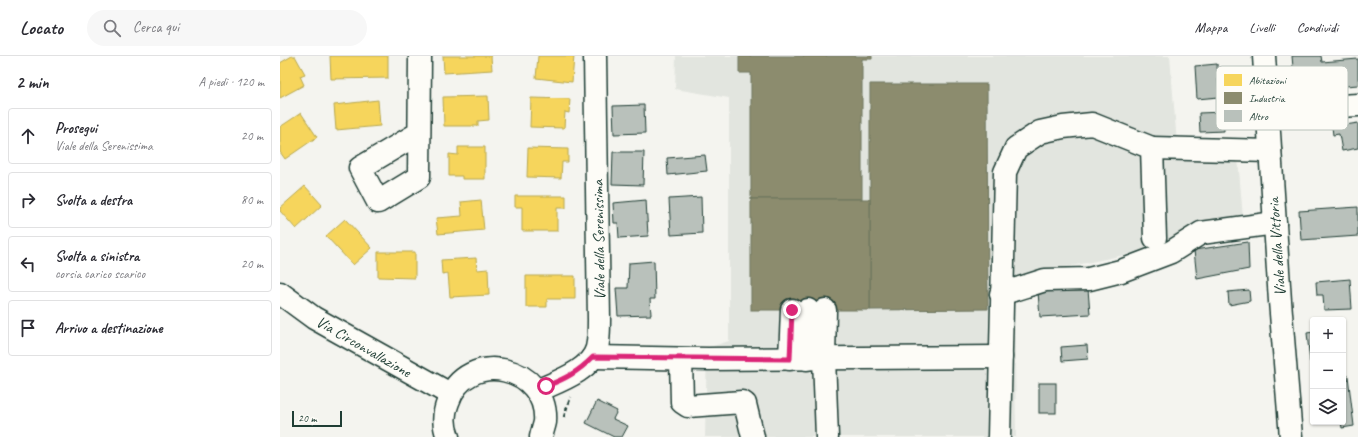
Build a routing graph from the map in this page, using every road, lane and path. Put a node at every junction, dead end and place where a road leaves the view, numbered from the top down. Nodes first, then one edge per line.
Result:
1 (420, 56) edge
2 (595, 56) edge
3 (1264, 56) edge
4 (1265, 66) edge
5 (1358, 105) edge
6 (1348, 106) edge
7 (1268, 130) edge
8 (419, 133) dead end
9 (1152, 148) junction
10 (1270, 151) junction
11 (1275, 223) junction
12 (1155, 238) dead end
13 (280, 293) edge
14 (1001, 294) junction
15 (596, 347) junction
16 (1001, 357) junction
17 (681, 358) junction
18 (813, 359) junction
19 (536, 391) junction
20 (450, 394) junction
21 (448, 437) edge
22 (541, 437) edge
23 (753, 437) edge
24 (827, 437) edge
25 (999, 437) edge
26 (1291, 437) edge

1 - 8 street
2 - 15 street, Viale della Serenissima
3 - 4 street, Viale della Vittoria
5 - 6 street
7 - 10 street, Viale della Vittoria
9 - 10 street
9 - 12 street
9 - 14 street
10 - 11 street, Viale della Vittoria
11 - 14 street
11 - 26 street, Viale della Vittoria
13 - 20 street, Via Circonvallazione
14 - 16 street
15 - 17 street
15 - 19 street
16 - 18 street
16 - 25 street
17 - 18 street
17 - 23 street
18 - 18 street
18 - 24 street
19 - 20 street
19 - 22 street
20 - 21 street

